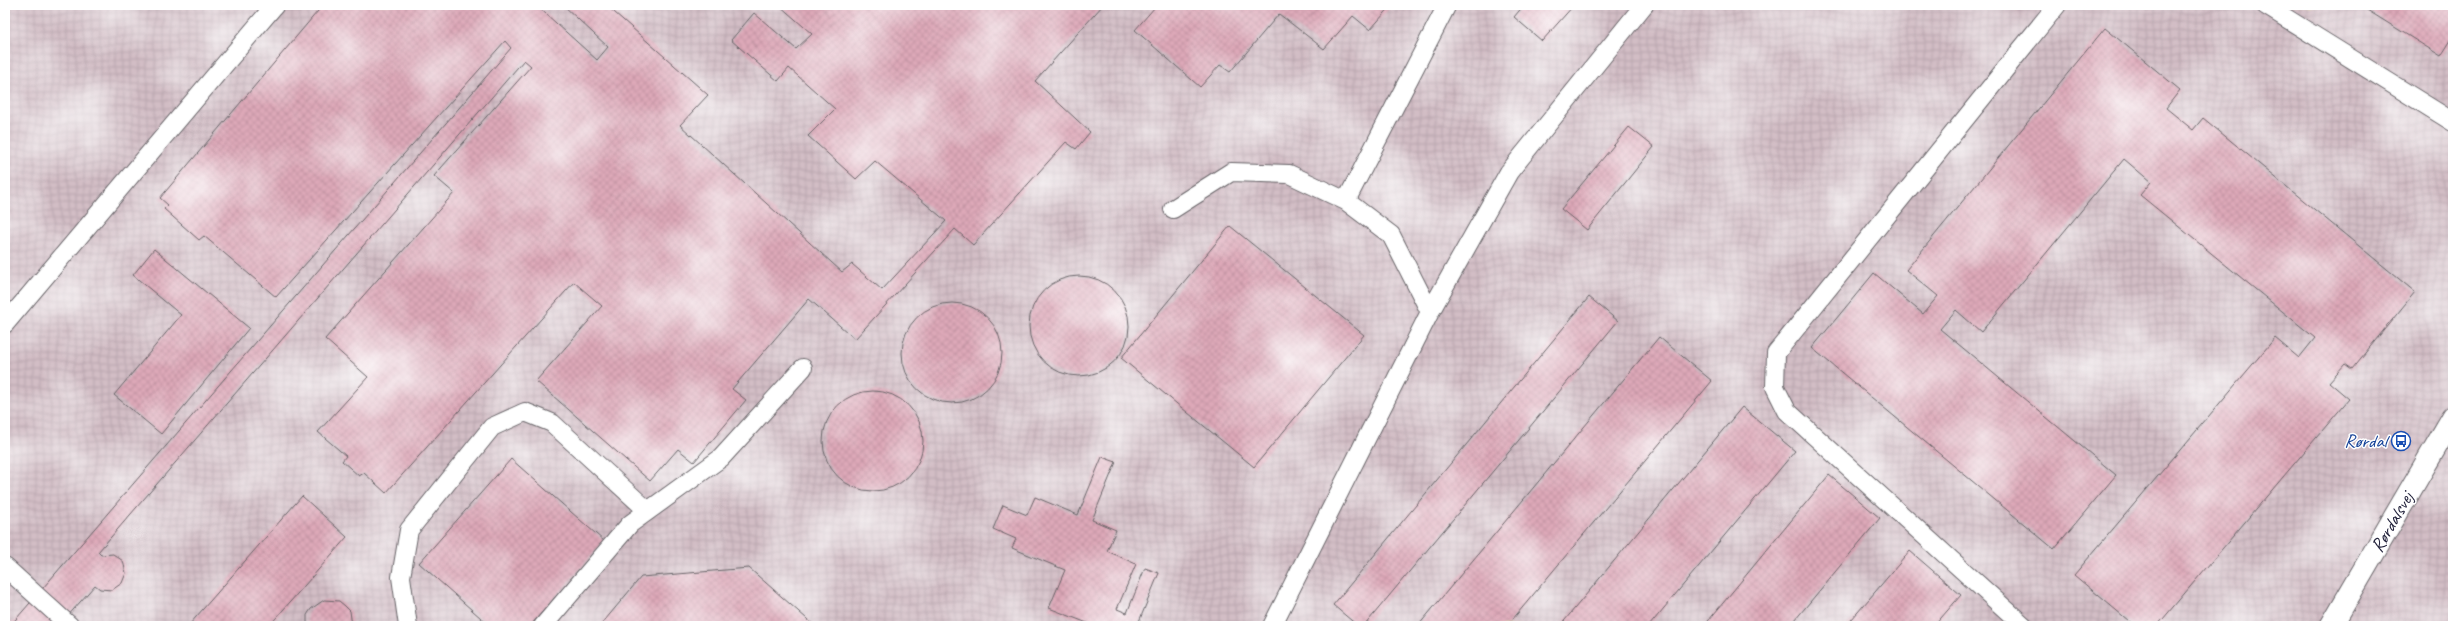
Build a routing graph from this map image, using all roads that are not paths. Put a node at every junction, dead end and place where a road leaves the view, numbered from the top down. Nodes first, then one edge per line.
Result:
1 (275, 5) edge
2 (1447, 5) edge
3 (1644, 5) edge
4 (2057, 5) edge
5 (2264, 5) edge
6 (2453, 122) edge
7 (1346, 201) junction
8 (1173, 209) dead end
9 (1430, 312) junction
10 (5, 324) edge
11 (803, 368) dead end
12 (2453, 417) edge
13 (648, 511) junction
14 (5, 566) edge
15 (70, 626) edge
16 (408, 626) edge
17 (543, 626) edge
18 (1272, 626) edge
19 (2024, 626) edge
20 (2331, 626) edge

1 - 10 lane
2 - 7 lane
3 - 9 lane
4 - 19 lane
5 - 6 lane
7 - 8 lane
7 - 9 lane
9 - 18 lane
11 - 13 lane
12 - 20 street, Rørdalsvej
13 - 16 lane
13 - 17 lane
14 - 15 lane

